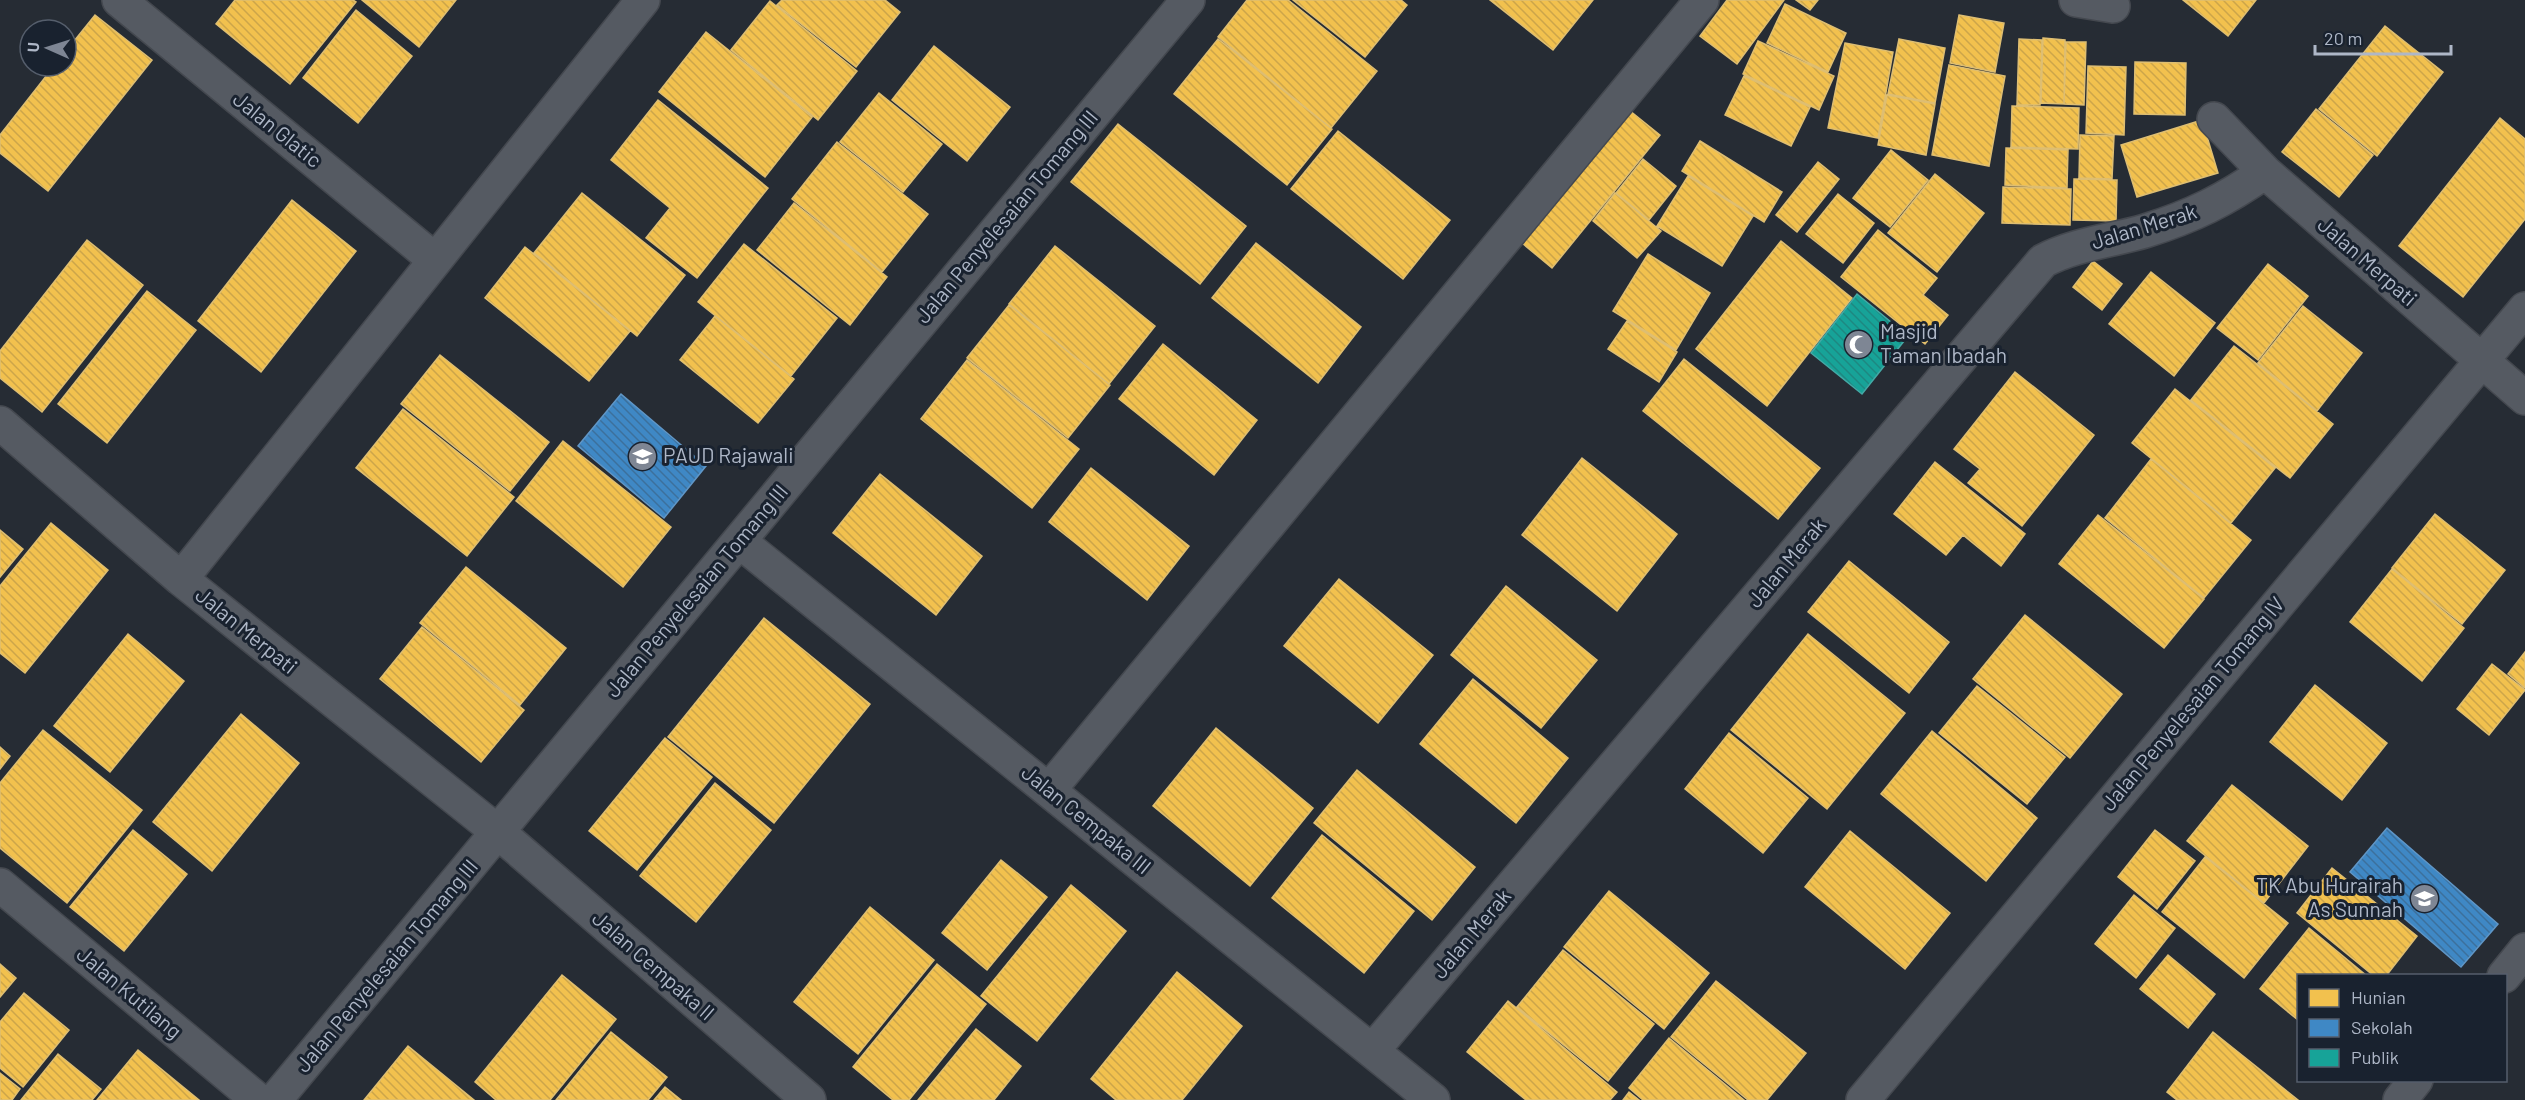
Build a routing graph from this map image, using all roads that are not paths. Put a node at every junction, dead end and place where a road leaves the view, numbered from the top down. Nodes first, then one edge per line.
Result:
1 (119, 0) edge
2 (1188, 0) edge
3 (1702, 0) edge
4 (2076, 0) edge
5 (636, 2) edge
6 (2112, 6) dead end
7 (2214, 119) dead end
8 (2265, 172) junction
9 (435, 260) junction
10 (2525, 309) edge
11 (2480, 361) junction
12 (2525, 398) edge
13 (0, 423) edge
14 (739, 541) junction
15 (181, 579) junction
16 (1049, 790) junction
17 (498, 832) junction
18 (0, 885) edge
19 (2525, 950) edge
20 (2505, 974) edge
21 (1373, 1050) junction
22 (2414, 1082) edge
23 (258, 1100) edge
24 (275, 1100) edge
25 (809, 1100) edge
26 (1433, 1100) edge
27 (1863, 1100) edge
28 (2400, 1100) edge

1 - 9 street, Jalan Glatic
2 - 14 street, Jalan Penyelesaian Tomang III
3 - 16 street
4 - 6 street
5 - 9 street
7 - 8 street, Jalan Merpati
8 - 11 street, Jalan Merpati
8 - 21 street, Jalan Merak
9 - 15 street
10 - 11 street, Jalan Penyelesaian Tomang IV
11 - 12 street, Jalan Merpati
11 - 27 street, Jalan Penyelesaian Tomang IV
13 - 15 street, Jalan Merpati
14 - 16 street, Jalan Cempaka III
14 - 17 street, Jalan Penyelesaian Tomang III
15 - 17 street, Jalan Merpati
16 - 21 street, Jalan Cempaka III
17 - 24 street, Jalan Penyelesaian Tomang III
17 - 25 street, Jalan Cempaka II
18 - 23 street, Jalan Kutilang
19 - 20 street
21 - 26 street, Jalan Cempaka III
22 - 28 street

